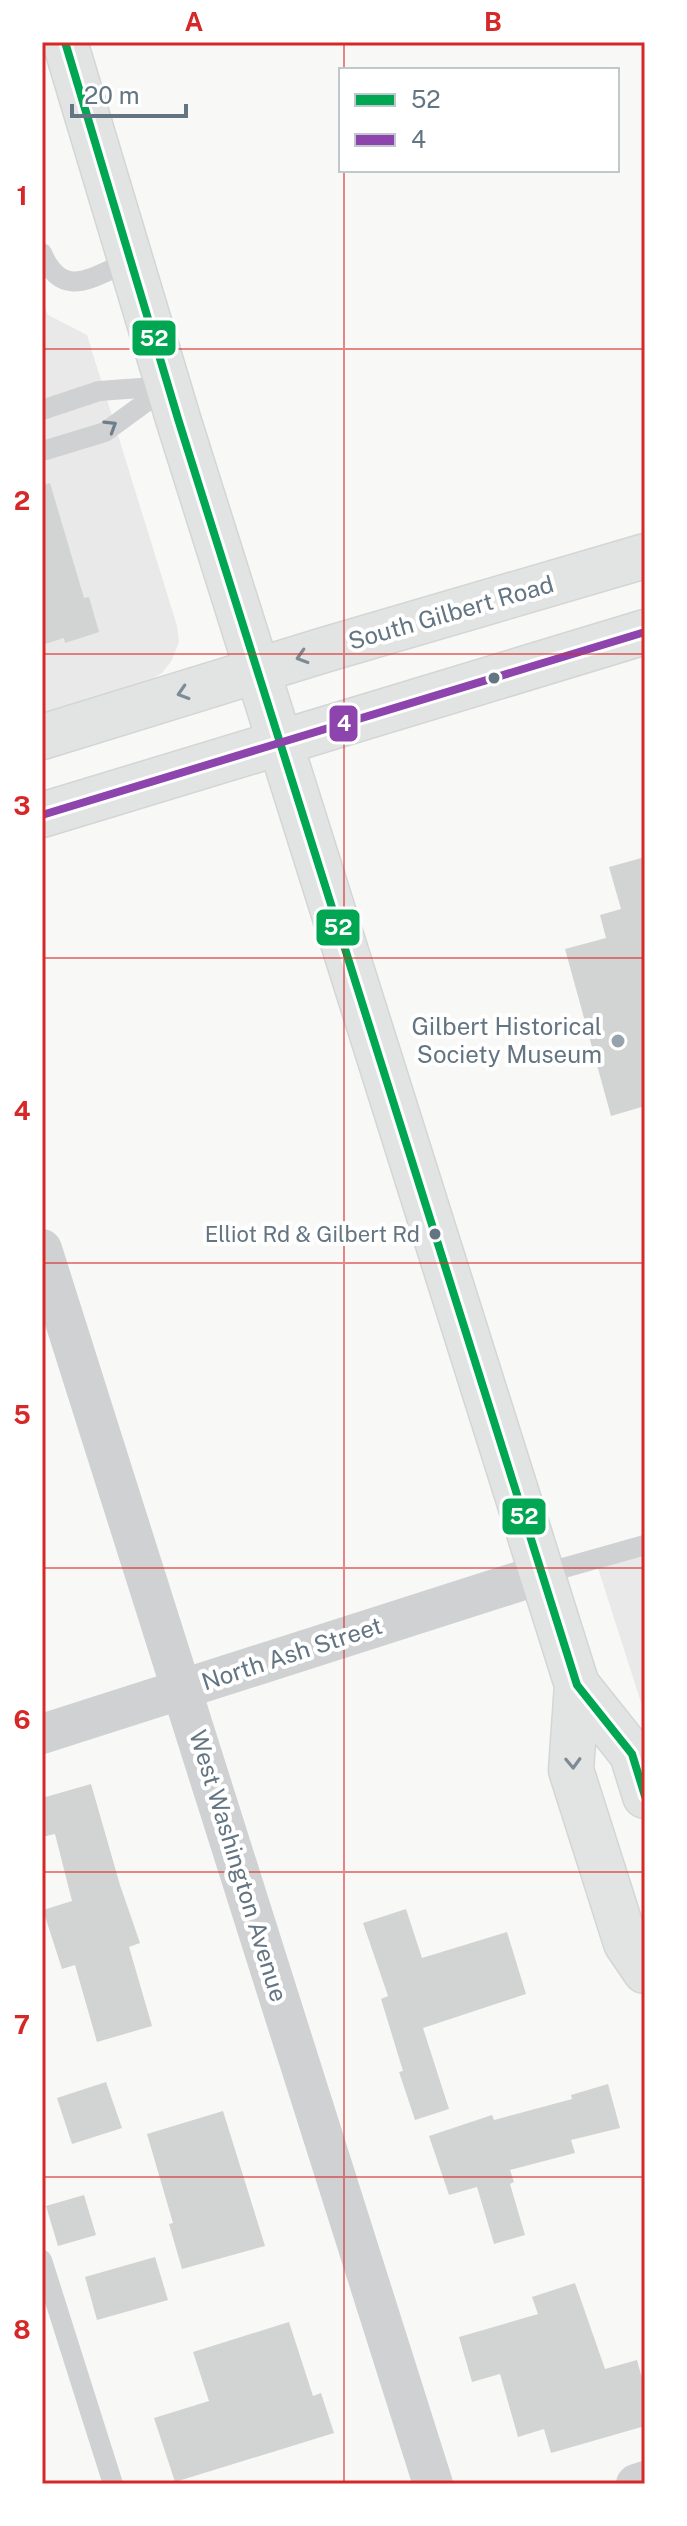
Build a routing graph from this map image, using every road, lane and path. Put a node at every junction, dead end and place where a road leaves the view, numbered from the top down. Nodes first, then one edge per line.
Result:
1 (65, 42) edge
2 (42, 253) edge
3 (130, 261) junction
4 (168, 386) junction
5 (42, 410) edge
6 (46, 450) dead end
7 (645, 556) edge
8 (645, 632) edge
9 (268, 705) junction
10 (42, 737) edge
11 (42, 815) edge
12 (42, 1249) edge
13 (645, 1545) edge
14 (542, 1574) junction
15 (577, 1685) junction
16 (182, 1689) junction
17 (42, 1734) edge
18 (645, 1796) edge
19 (645, 1971) edge
20 (42, 2260) edge
21 (645, 2481) edge
22 (113, 2484) edge
23 (433, 2484) edge
24 (636, 2484) edge

1 - 3 main road
2 - 3 lane
3 - 4 main road
4 - 5 lane
6 -> 4 lane
4 - 9 main road
7 -> 9 main road, South Gilbert Road
8 - 9 main road
9 -> 10 main road
9 - 11 main road
9 - 14 main road
12 - 16 street, West Washington Avenue
13 - 14 lane
14 - 15 main road
14 - 16 street, North Ash Street
15 - 18 main road
15 -> 19 main road
16 - 17 street, North Ash Street
16 - 23 street, West Washington Avenue
20 - 22 lane
21 - 24 street

